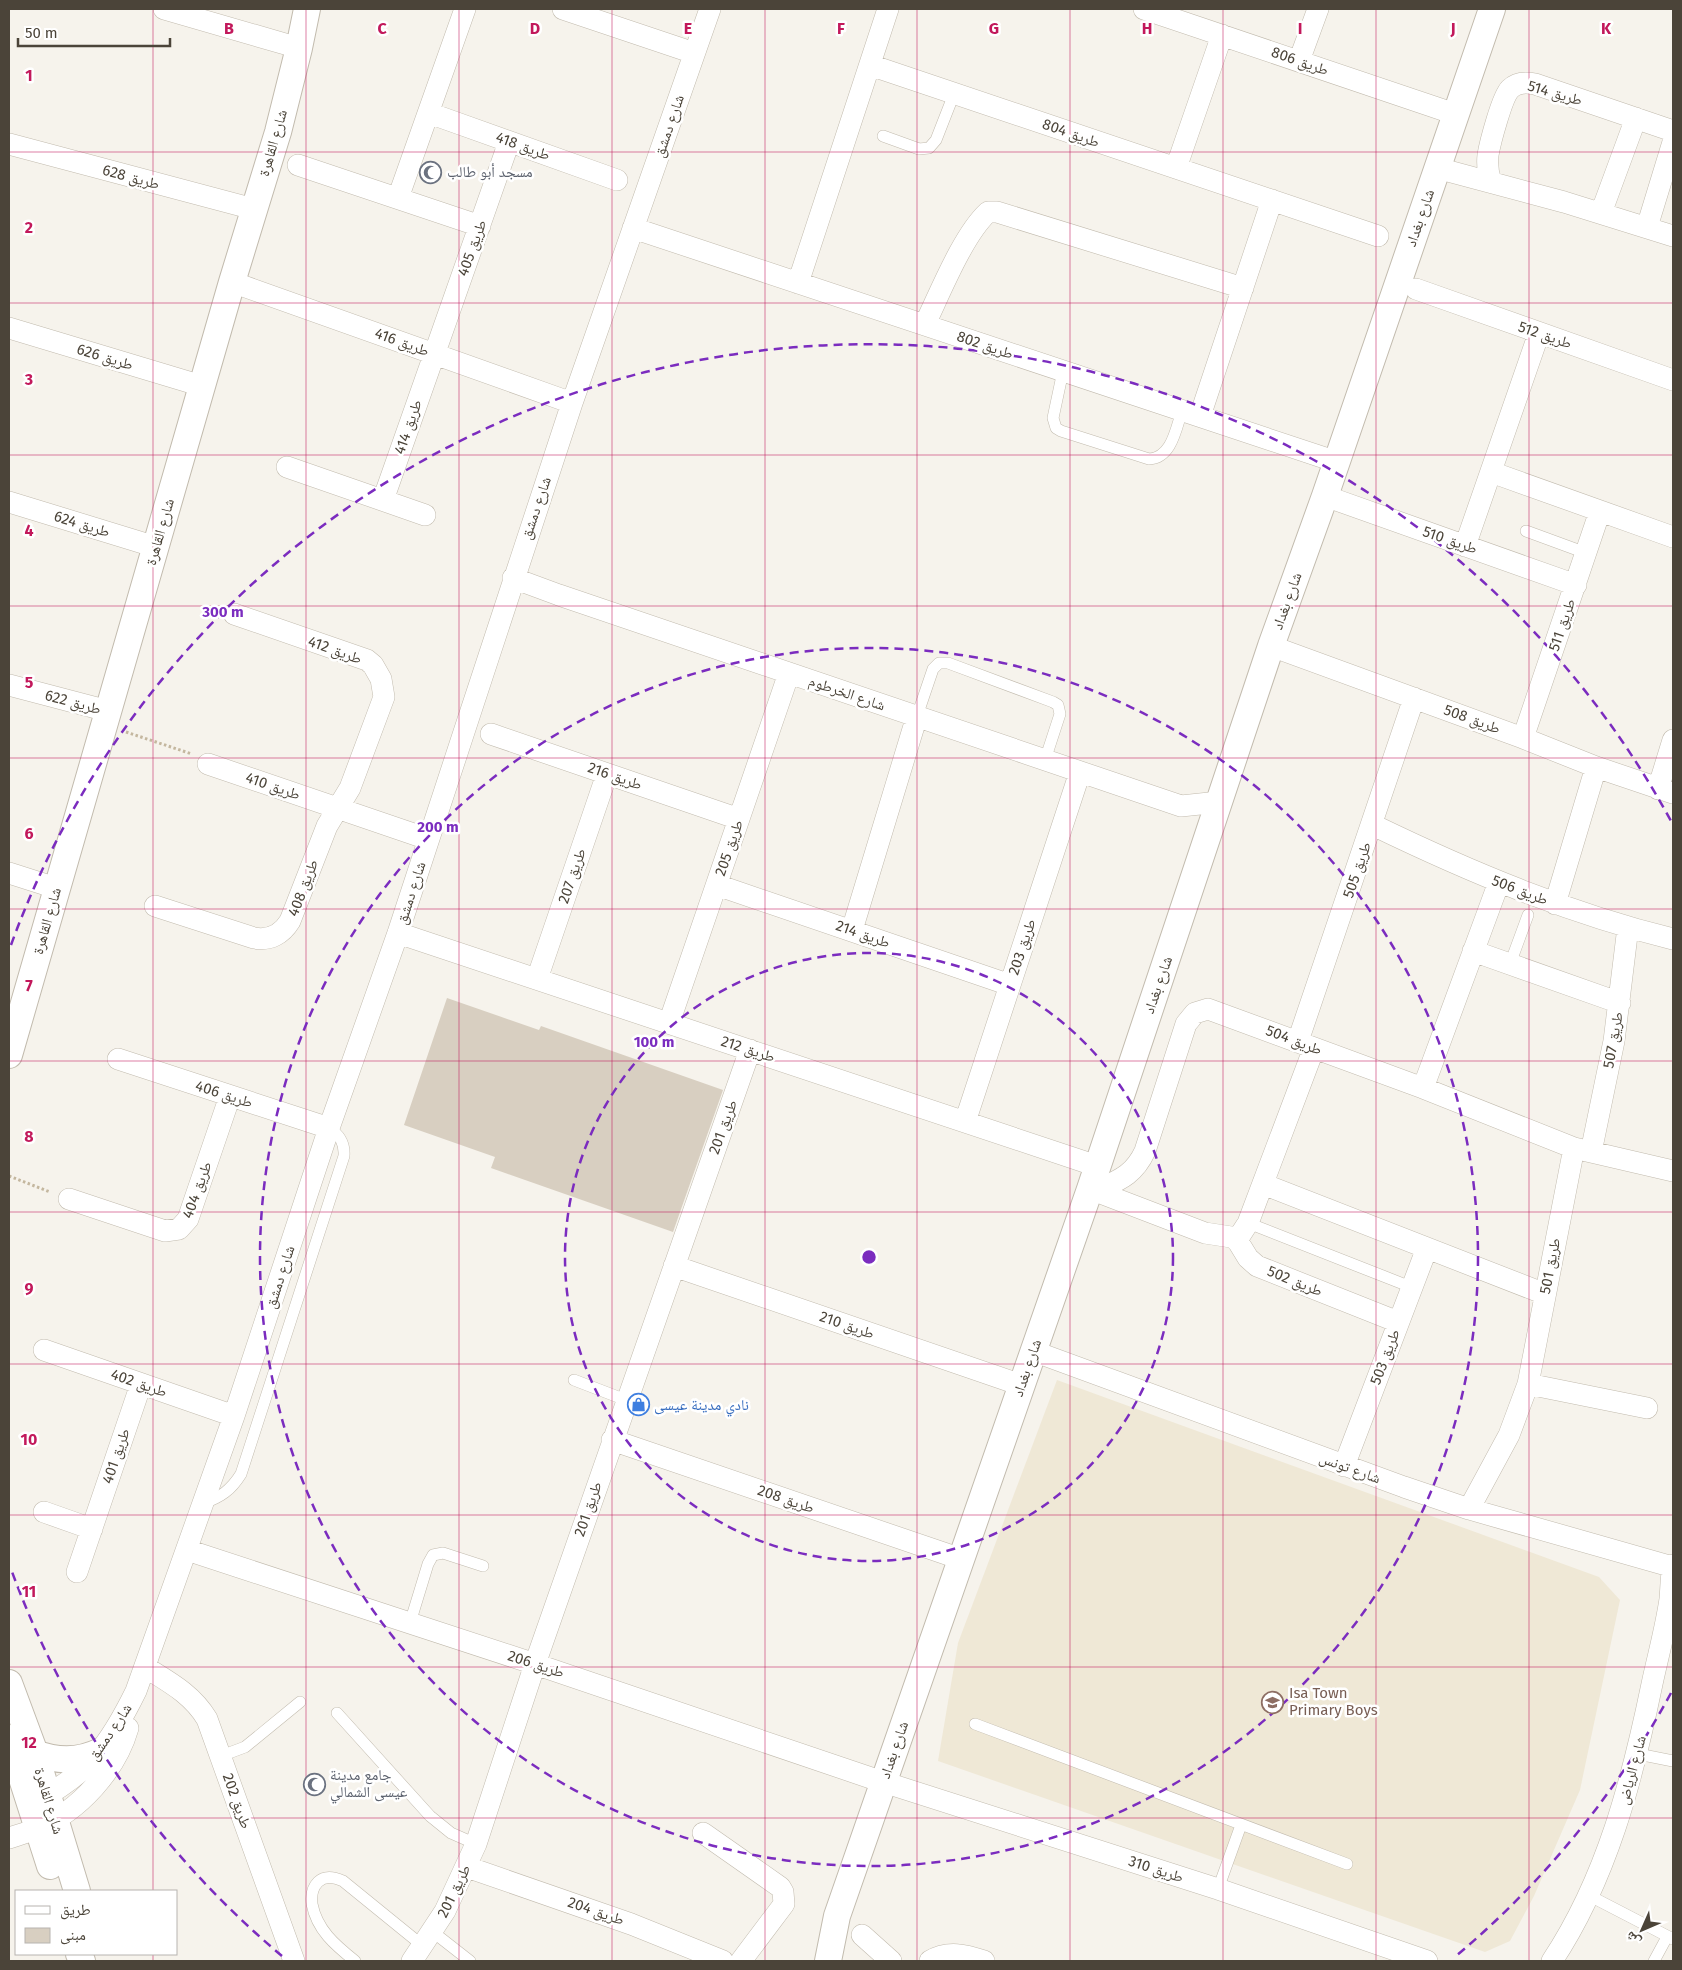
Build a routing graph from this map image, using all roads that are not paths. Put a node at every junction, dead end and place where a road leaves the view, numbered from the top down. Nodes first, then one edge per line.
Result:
1 (164, 9) edge
2 (307, 9) edge
3 (465, 9) edge
4 (563, 9) edge
5 (710, 9) edge
6 (888, 9) edge
7 (1144, 9) edge
8 (1318, 9) edge
9 (1492, 9) edge
10 (1222, 35) junction
11 (299, 48) junction
12 (694, 52) junction
13 (1300, 61) junction
14 (870, 65) junction
15 (954, 94) junction
16 (428, 113) junction
17 (1455, 114) junction
18 (1636, 118) junction
19 (1673, 131) edge
20 (883, 136) dead end
21 (509, 142) junction
22 (1673, 142) edge
23 (9, 144) edge
24 (298, 165) dead end
25 (1176, 168) junction
26 (1437, 168) junction
27 (617, 180) dead end
28 (1491, 182) junction
29 (398, 198) junction
30 (1272, 200) junction
31 (254, 209) junction
32 (1601, 212) junction
33 (480, 226) junction
34 (1647, 227) junction
35 (633, 228) junction
36 (1378, 236) dead end
37 (1673, 236) edge
38 (232, 282) junction
39 (798, 283) junction
40 (1243, 288) junction
41 (1416, 289) dead end
42 (925, 324) junction
43 (9, 328) edge
44 (1539, 333) junction
45 (434, 354) junction
46 (1063, 371) junction
47 (1673, 380) edge
48 (202, 386) junction
49 (572, 403) junction
50 (1191, 413) junction
51 (1337, 462) junction
52 (287, 467) dead end
53 (1491, 472) junction
54 (1325, 496) junction
55 (383, 500) junction
56 (9, 502) edge
57 (1600, 511) junction
58 (425, 516) dead end
59 (1526, 531) dead end
60 (1673, 537) edge
61 (1465, 546) junction
62 (156, 547) junction
63 (1586, 553) junction
64 (513, 578) junction
65 (1576, 585) junction
66 (234, 614) dead end
67 (1270, 646) junction
68 (789, 673) junction
69 (9, 686) edge
70 (1414, 698) junction
71 (917, 716) junction
72 (106, 718) junction
73 (491, 734) dead end
74 (1523, 738) junction
75 (1673, 740) edge
76 (1045, 760) junction
77 (208, 764) road end
78 (1596, 767) junction
79 (1080, 772) junction
80 (606, 774) junction
81 (1666, 791) edge
82 (1219, 802) junction
83 (1181, 806) junction
84 (337, 809) junction
85 (739, 819) junction
86 (1373, 825) junction
87 (1208, 837) junction
88 (428, 839) junction
89 (9, 873) edge
90 (1499, 882) junction
91 (717, 885) junction
92 (56, 888) junction
93 (1555, 904) junction
94 (155, 906) dead end
95 (1528, 915) dead end
96 (1628, 927) junction
97 (852, 930) junction
98 (398, 933) junction
99 (1673, 939) edge
100 (1473, 951) junction
101 (1510, 964) junction
102 (537, 979) junction
103 (1010, 984) junction
104 (1620, 1003) junction
105 (669, 1023) junction
106 (1306, 1045) junction
107 (9, 1050) edge
108 (750, 1050) junction
109 (118, 1059) dead end
110 (1423, 1088) junction
111 (230, 1096) junction
112 (965, 1122) junction
113 (329, 1128) junction
114 (1582, 1150) junction
115 (1673, 1170) edge
116 (1094, 1182) junction
117 (1263, 1184) junction
118 (69, 1199) road end
119 (1242, 1232) junction
120 (1427, 1248) junction
121 (674, 1266) junction
122 (1411, 1287) junction
123 (1544, 1294) junction
124 (1398, 1322) junction
125 (44, 1350) dead end
126 (1033, 1351) junction
127 (574, 1380) dead end
128 (141, 1384) junction
129 (1528, 1384) junction
130 (1021, 1385) junction
131 (626, 1400) junction
132 (1647, 1408) dead end
133 (234, 1416) junction
134 (612, 1440) junction
135 (1344, 1466) junction
136 (204, 1503) junction
137 (1469, 1509) junction
138 (44, 1512) dead end
139 (92, 1529) junction
140 (187, 1550) junction
141 (961, 1558) junction
142 (483, 1566) dead end
143 (1673, 1566) edge
144 (77, 1572) dead end
145 (1671, 1600) edge
146 (410, 1623) junction
147 (535, 1664) junction
148 (145, 1667) junction
149 (9, 1683) edge
150 (136, 1691) junction
151 (300, 1702) dead end
152 (338, 1713) dead end
153 (975, 1724) dead end
154 (9, 1738) edge
155 (101, 1751) junction
156 (35, 1753) junction
157 (1638, 1754) junction
158 (221, 1756) junction
159 (1673, 1761) edge
160 (884, 1782) junction
161 (43, 1812) junction
162 (1241, 1825) junction
163 (703, 1833) dead end
164 (9, 1838) edge
165 (476, 1844) junction
166 (1347, 1864) dead end
167 (467, 1867) junction
168 (1218, 1889) junction
169 (58, 1890) edge
170 (77, 1890) edge
171 (1588, 1895) junction
172 (862, 1935) dead end
173 (1670, 1938) edge
174 (423, 1946) edge
175 (294, 1961) edge
176 (355, 1961) edge
177 (470, 1961) edge
178 (723, 1961) edge
179 (741, 1961) edge
180 (828, 1961) edge
181 (891, 1961) edge
182 (930, 1961) edge
183 (984, 1961) edge
184 (1427, 1961) edge
185 (1552, 1961) edge
186 (1654, 1961) edge

1 - 11 street
2 - 11 street, شارع القاهرة
3 - 16 street
4 - 12 street
5 - 12 street, شارع دمشق
6 - 14 street
7 - 10 street, طريق 806
8 - 13 street
9 - 17 street, شارع بغداد
10 - 13 street, طريق 806
10 - 25 street
11 - 31 street, شارع القاهرة
12 - 35 street, شارع دمشق
13 - 17 street, طريق 806
14 - 15 street, طريق 804
14 - 39 street
15 - 20 lane
15 - 25 street, طريق 804
16 - 21 street, طريق 418
16 - 29 street
17 - 26 street, شارع بغداد
18 - 19 street, طريق 514
18 - 28 street, طريق 514
18 - 32 street
21 - 27 street, طريق 418
21 - 33 street, طريق 405
22 - 34 street
23 - 31 street, طريق 628
24 - 29 street
25 - 30 street, طريق 804
26 - 28 street
26 - 51 street, شارع بغداد
28 - 32 street
29 - 33 street
30 - 36 street, طريق 804
30 - 40 street
31 - 38 street, شارع القاهرة
32 - 34 street
33 - 45 street, طريق 405
34 - 37 street
35 - 39 street, طريق 802
35 - 49 street, شارع دمشق
38 - 45 street, طريق 416
38 - 48 street, شارع القاهرة
39 - 42 street, طريق 802
40 - 42 street
40 - 50 street
41 - 44 street, طريق 512
42 - 46 street, طريق 802
43 - 48 street, طريق 626
44 - 47 street, طريق 512
44 - 53 street
45 - 49 street, طريق 416
45 - 55 street, طريق 414
46 - 50 street, طريق 802
46 - 50 lane
48 - 62 street, شارع القاهرة
49 - 64 street, شارع دمشق
50 - 51 street, طريق 802
51 - 54 street, شارع بغداد
52 - 55 street
53 - 57 street
53 - 61 street
54 - 61 street, طريق 510
54 - 67 street, شارع بغداد
55 - 58 street
56 - 62 street, طريق 624
57 - 60 street
57 - 63 street, طريق 511
59 - 63 lane
61 - 65 street, طريق 510
62 - 72 street, شارع القاهرة
63 - 65 street, طريق 511
64 - 68 street, شارع الخرطوم
64 - 88 street, شارع دمشق
65 - 74 street, طريق 511
66 - 84 street, طريق 412
67 - 70 street, طريق 508
67 - 82 street, شارع بغداد
68 - 71 street, شارع الخرطوم
68 - 85 street, طريق 205
69 - 72 street, طريق 622
70 - 74 street, طريق 508
70 - 86 street, طريق 505
71 - 76 street, شارع الخرطوم
71 - 76 lane
71 - 97 street
72 - 92 street, شارع القاهرة
73 - 80 street, طريق 216
74 - 78 street, طريق 508
75 - 81 street
76 - 79 street, شارع الخرطوم
77 - 84 street, طريق 410
78 - 81 street, طريق 508
78 - 93 street
79 - 83 street, شارع الخرطوم
79 - 103 street, طريق 203
80 - 85 street, طريق 216
80 - 102 street, طريق 207
82 - 83 street, شارع الخرطوم
82 - 87 street, شارع بغداد
83 - 87 street, شارع الخرطوم
84 - 88 street
84 - 94 street, طريق 408
85 - 91 street, طريق 205
86 - 90 street, طريق 506
86 - 106 street, طريق 505
87 - 116 street, شارع بغداد
88 - 98 street, شارع دمشق
89 - 92 street
90 - 93 street, طريق 506
90 - 100 street
91 - 97 street, طريق 214
91 - 105 street, طريق 205
92 - 107 street, شارع القاهرة
93 - 96 street, طريق 506
95 - 101 lane
96 - 99 street, طريق 506
96 - 104 street, طريق 507
97 - 103 street, طريق 214
98 - 102 street, طريق 212
98 - 113 street, شارع دمشق
100 - 101 street
100 - 110 street
101 - 104 street
102 - 105 street, طريق 212
103 - 112 street, طريق 203
104 - 114 street, طريق 507
105 - 108 street, طريق 212
106 - 110 street, طريق 504
106 - 116 street, طريق 504
106 - 117 street
108 - 112 street, طريق 212
108 - 121 street, طريق 201
109 - 111 street, طريق 406
110 - 114 street, طريق 504
111 - 113 street, طريق 406
111 - 118 street, طريق 404
112 - 116 street, طريق 212
113 - 133 street, شارع دمشق
113 - 136 lane
114 - 115 street
114 - 123 street, طريق 501
116 - 119 street
116 - 126 street, شارع بغداد
117 - 119 street
117 - 120 street
119 - 122 lane
119 - 124 street, طريق 502
120 - 122 street, طريق 503
120 - 123 street
121 - 130 street, طريق 210
121 - 131 street, طريق 201
122 - 124 street, طريق 503
123 - 129 street, طريق 501
124 - 135 street, طريق 503
125 - 128 street, طريق 402
126 - 130 street, شارع بغداد
126 - 135 street, شارع تونس
127 - 131 lane
128 - 133 street, طريق 402
128 - 139 street, طريق 401
129 - 132 street
129 - 137 street, طريق 501
130 - 141 street, شارع بغداد
131 - 134 street, طريق 201
133 - 136 street, شارع دمشق
134 - 141 street, طريق 208
134 - 147 street, طريق 201
135 - 137 street, شارع تونس
136 - 140 street, شارع دمشق
137 - 143 street, شارع تونس
138 - 139 street
139 - 144 street, طريق 401
140 - 146 street, طريق 206
140 - 148 street, شارع دمشق
141 - 160 street, شارع بغداد
142 - 146 lane
143 - 145 street, شارع الرياض
145 - 157 street, شارع الرياض
146 - 147 street, طريق 206
147 - 160 street, طريق 206
147 - 165 street, طريق 201
148 - 150 street, شارع دمشق
148 - 158 street, طريق 202
149 - 156 street, شارع القاهرة
150 - 155 street, شارع دمشق
150 - 161 street, شارع دمشق
151 - 158 lane
152 - 165 lane
153 - 162 lane
154 - 161 street, شارع القاهرة
155 - 156 street
155 - 161 street, شارع دمشق
156 - 161 street, شارع القاهرة
157 - 159 lane
157 - 171 street, شارع الرياض
158 - 175 street, طريق 202
160 - 168 street, طريق 310
160 - 180 street, شارع بغداد
161 - 164 street
161 - 169 street, شارع القاهرة
161 - 170 street, شارع القاهرة
162 - 166 lane
162 - 168 lane
163 - 179 street
165 - 167 street, طريق 201
167 - 174 street, طريق 201
167 - 178 street, طريق 204
168 - 184 street, طريق 310
171 - 173 lane
171 - 185 street, شارع الرياض
172 - 181 street
173 - 186 lane
174 - 176 lane
174 - 177 lane
182 - 183 street

